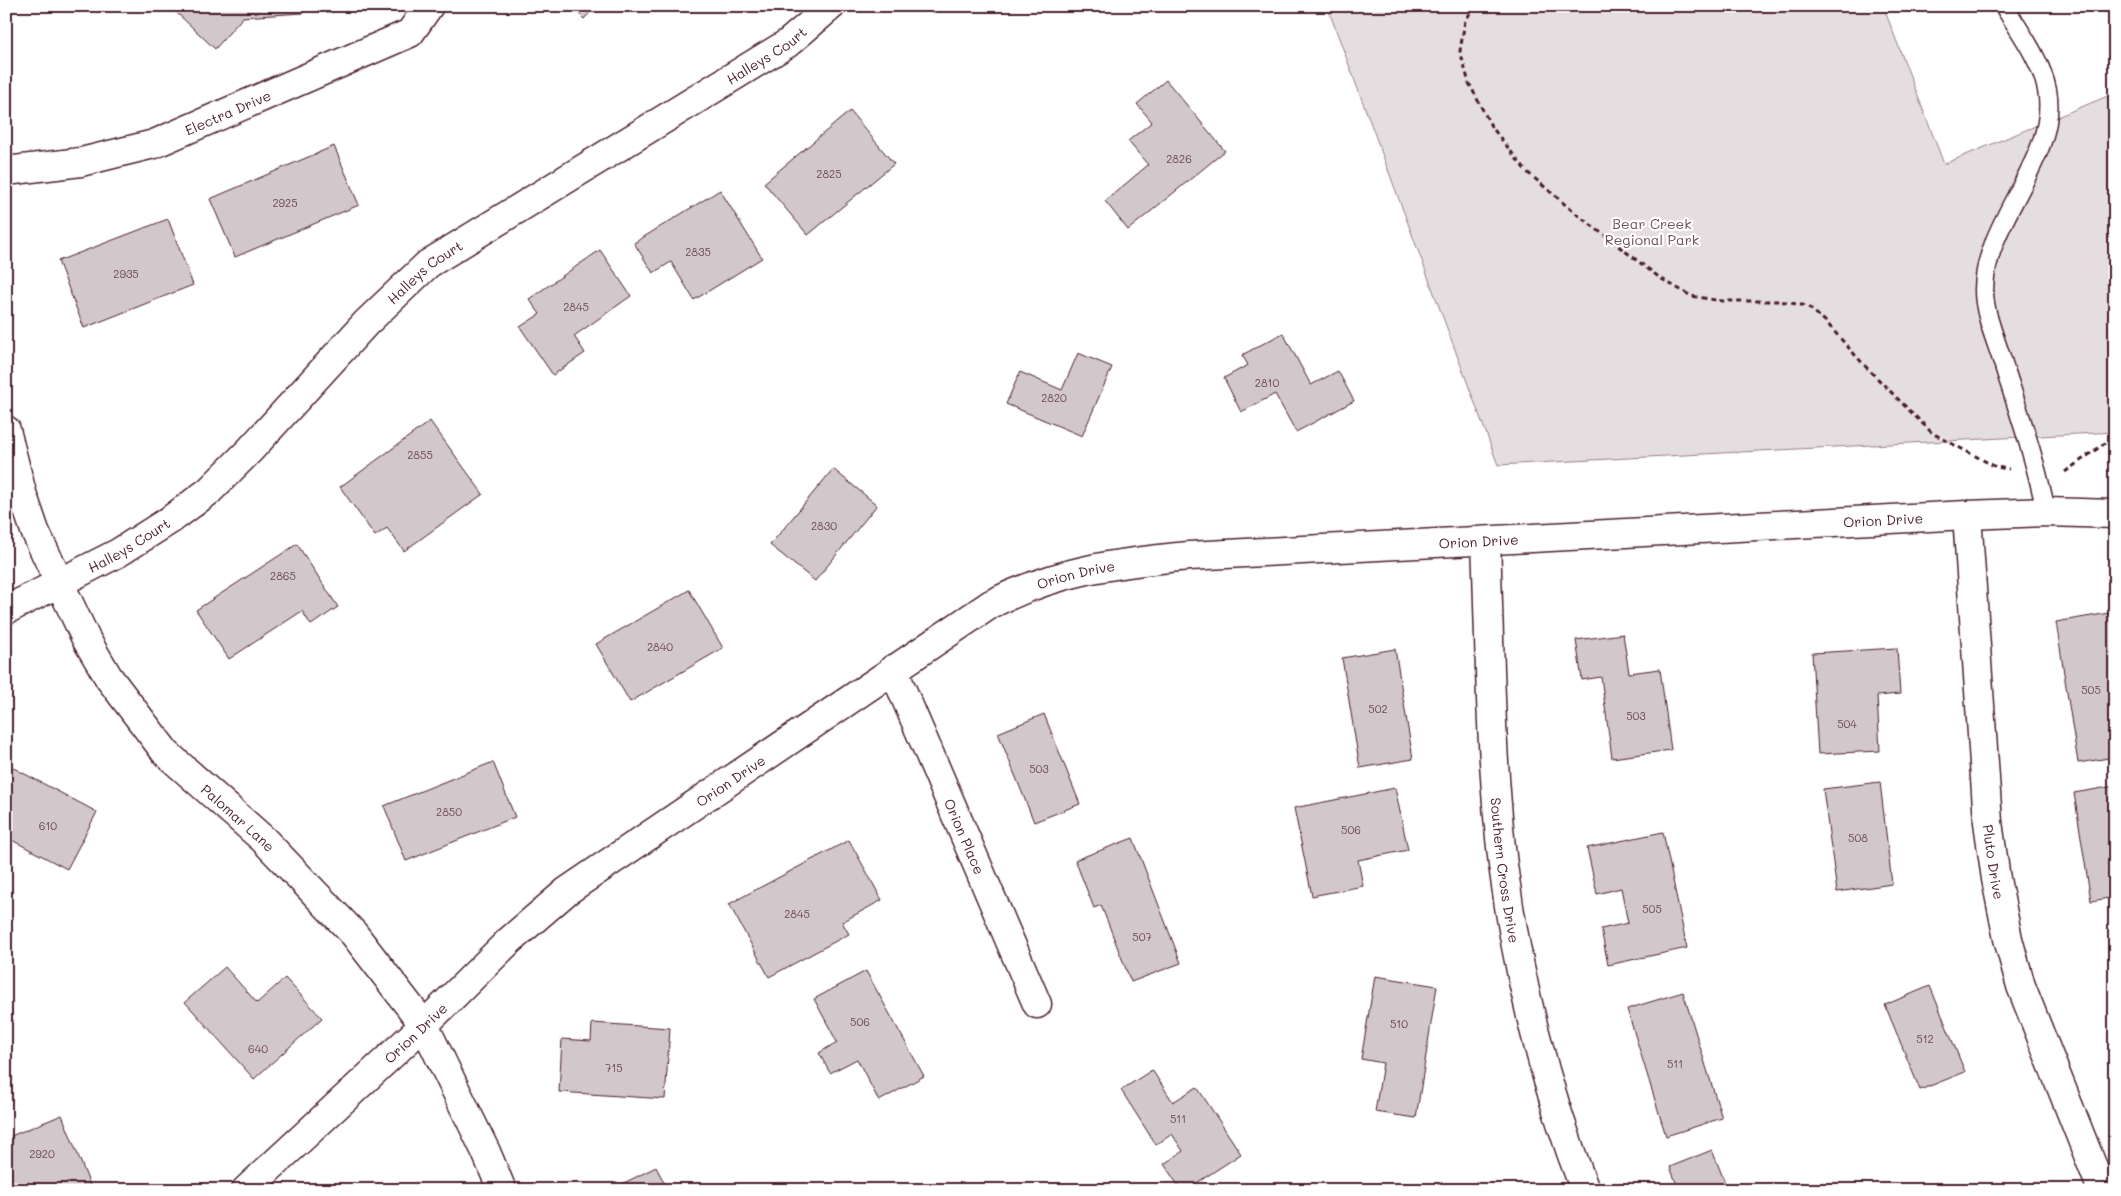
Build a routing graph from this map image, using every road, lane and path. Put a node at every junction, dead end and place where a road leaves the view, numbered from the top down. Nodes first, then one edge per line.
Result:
1 (429, 6) edge
2 (831, 6) edge
3 (1475, 6) edge
4 (2004, 6) edge
5 (6, 172) edge
6 (6, 430) edge
7 (2115, 436) edge
8 (2038, 472) junction
9 (2046, 512) junction
10 (2115, 514) edge
11 (1967, 515) junction
12 (1486, 541) junction
13 (59, 585) junction
14 (6, 610) edge
15 (894, 669) junction
16 (1037, 1004) dead end
17 (424, 1024) junction
18 (246, 1190) edge
19 (502, 1190) edge
20 (1585, 1190) edge
21 (2102, 1190) edge

1 - 5 street, Electra Drive
2 - 13 street, Halleys Court
3 - 8 path
4 - 8 lane
6 - 13 street, Palomar Lane
7 - 8 path
8 - 9 lane
9 - 10 street, Orion Drive
9 - 11 street, Orion Drive
11 - 12 street, Orion Drive
11 - 21 street, Pluto Drive
12 - 15 street, Orion Drive
12 - 20 street, Southern Cross Drive
13 - 14 street, Halleys Court
13 - 17 street, Palomar Lane
15 - 16 street, Orion Place
15 - 17 street, Orion Drive
17 - 18 street, Orion Drive
17 - 19 street, Palomar Lane

